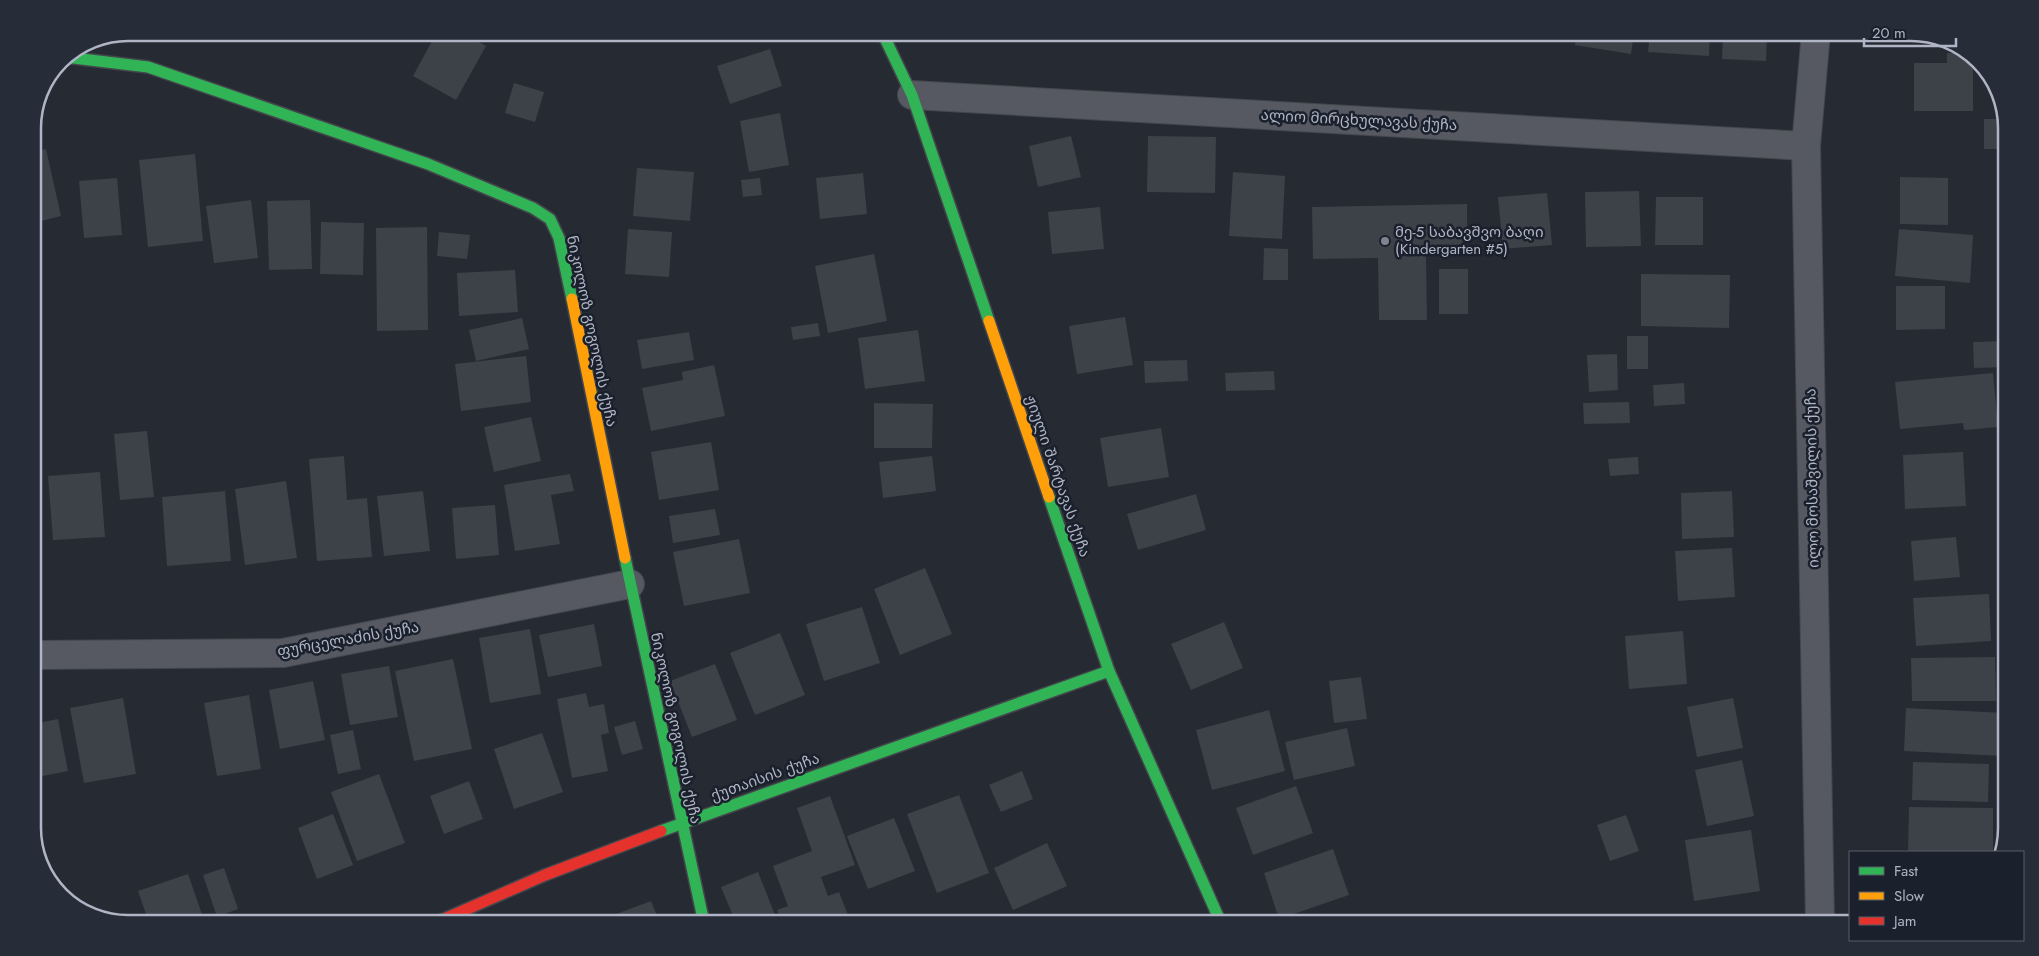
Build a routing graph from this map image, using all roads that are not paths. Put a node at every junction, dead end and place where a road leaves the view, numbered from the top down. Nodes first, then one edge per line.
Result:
1 (886, 41) edge
2 (1815, 41) edge
3 (77, 58) edge
4 (912, 95) junction
5 (1806, 146) junction
6 (630, 584) junction
7 (41, 655) edge
8 (1109, 671) junction
9 (682, 823) junction
10 (456, 915) edge
11 (702, 915) edge
12 (1217, 915) edge
13 (1820, 915) edge

1 - 4 street, ჟიული შარტავას ქუჩა
2 - 5 street, ილო მოსაშვილის ქუჩა
3 - 6 street, ნიკოლოზ გოგოლის ქუჩა
4 - 5 street, ალიო მირცხულავას ქუჩა
4 - 8 street, ჟიული შარტავას ქუჩა
5 - 13 street, ილო მოსაშვილის ქუჩა
6 - 7 street, ფურცელაძის ქუჩა
6 - 9 street, ნიკოლოზ გოგოლის ქუჩა
8 - 9 street, ქუთაისის ქუჩა
8 - 12 street, ჟიული შარტავას ქუჩა
9 - 10 street, ქუთაისის ქუჩა
9 - 11 street, ნიკოლოზ გოგოლის ქუჩა

